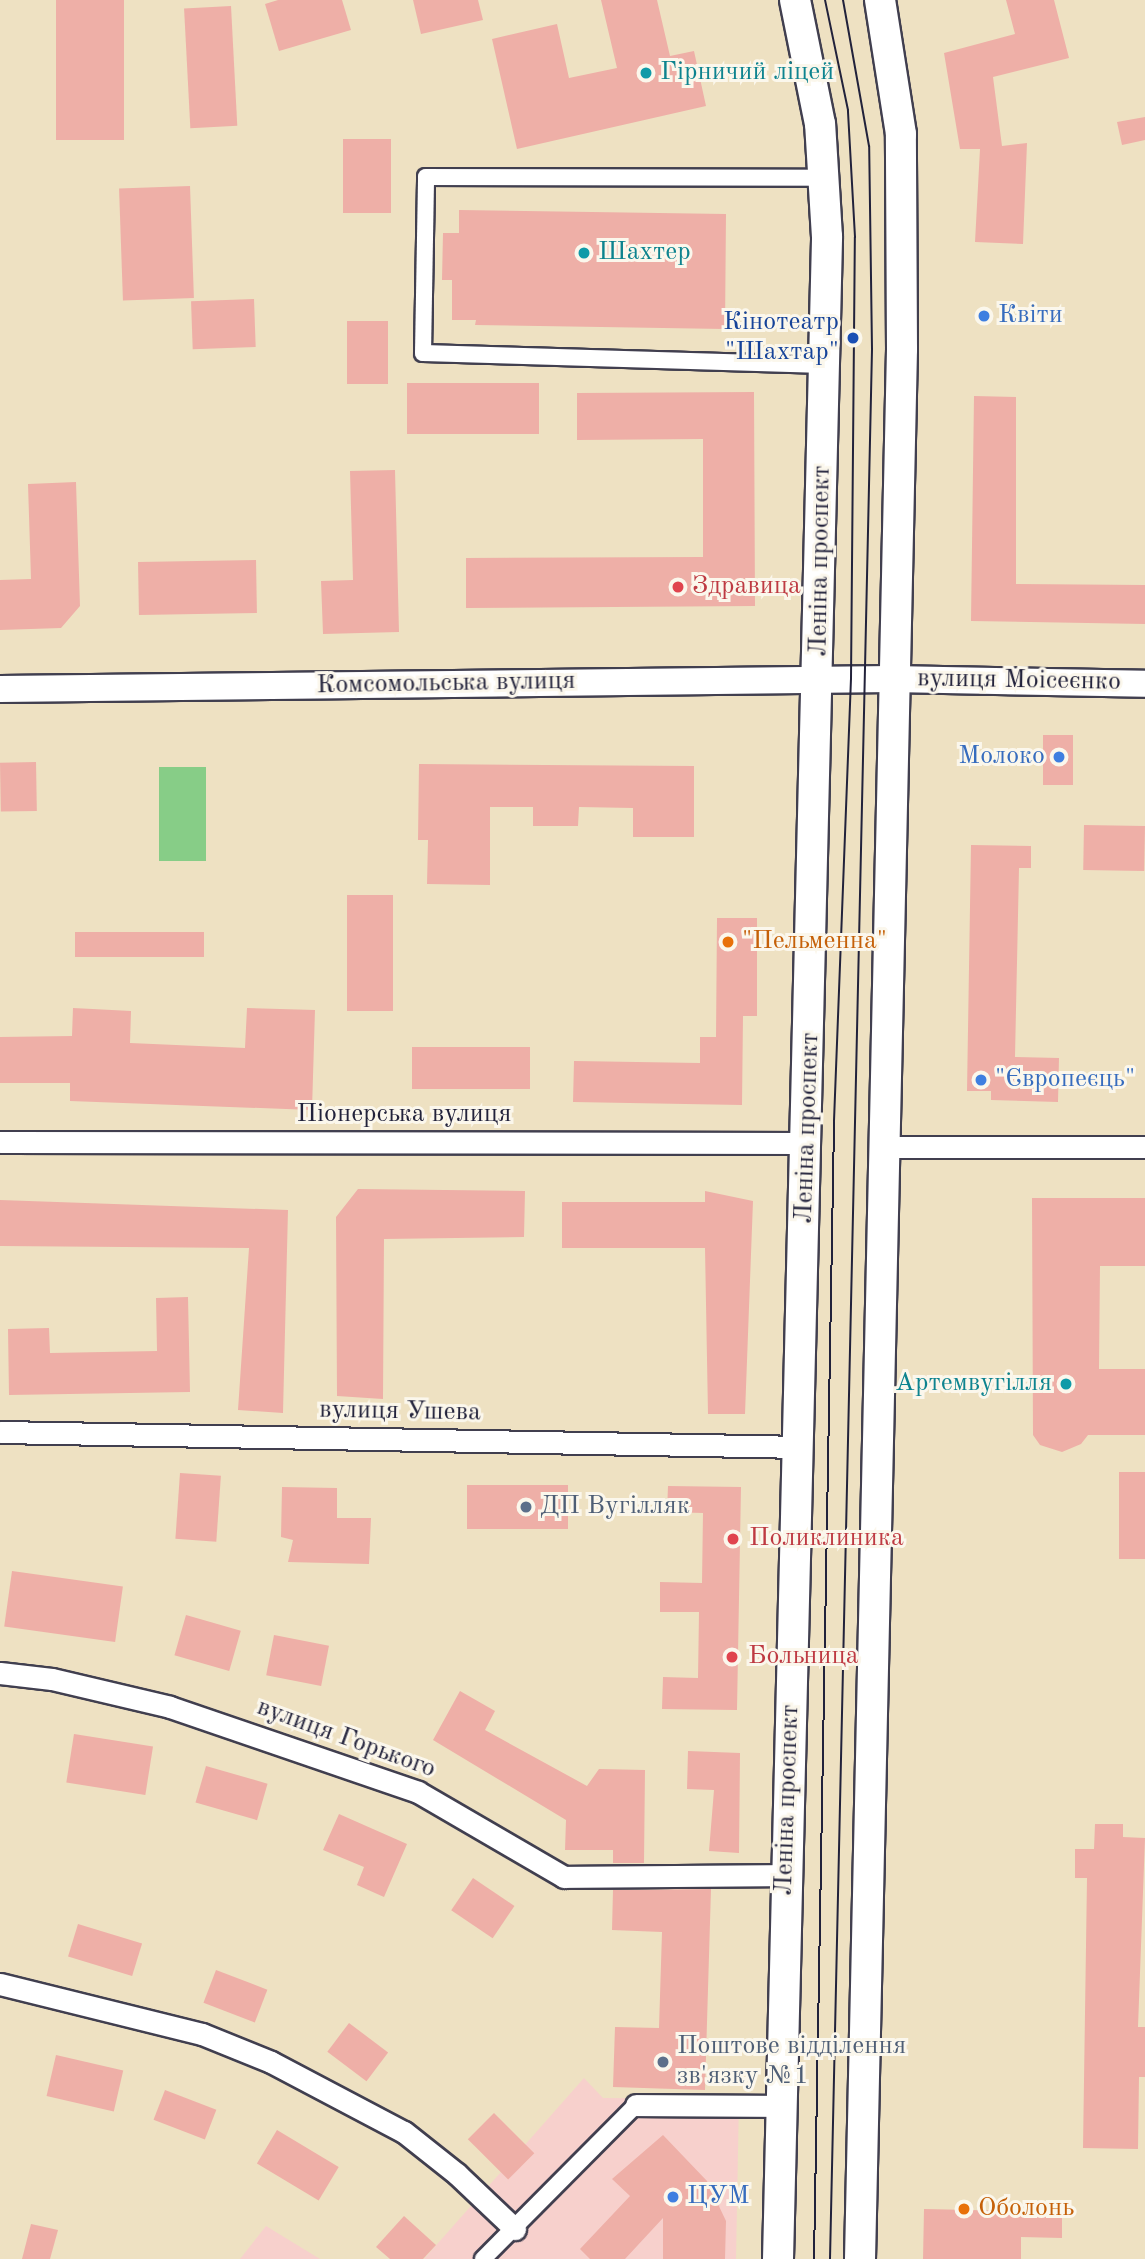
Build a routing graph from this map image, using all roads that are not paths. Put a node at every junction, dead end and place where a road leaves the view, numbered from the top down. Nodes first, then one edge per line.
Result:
1 (794, 0) edge
2 (880, 0) edge
3 (827, 178) junction
4 (824, 365) junction
5 (892, 679) junction
6 (820, 680) junction
7 (1145, 684) edge
8 (0, 690) edge
9 (0, 1142) edge
10 (807, 1143) junction
11 (884, 1147) junction
12 (1145, 1147) edge
13 (0, 1432) edge
14 (800, 1447) junction
15 (0, 1673) edge
16 (786, 1875) junction
17 (0, 1984) edge
18 (636, 2105) joint
19 (782, 2106) junction
20 (515, 2229) junction
21 (483, 2259) edge
22 (778, 2259) edge
23 (860, 2259) edge

1 - 3 main road, Леніна проспект
2 - 5 main road
3 - 4 main road, Леніна проспект
3 - 4 street
4 - 6 main road, Леніна проспект
5 - 6 street, Комсомольська вулиця
5 - 7 street, вулиця Моісеєнко
5 - 11 main road
6 - 8 street, Комсомольська вулиця
6 - 10 main road, Леніна проспект
9 - 10 street, Піонерська вулиця
10 - 14 main road, Леніна проспект
11 - 12 street
11 - 23 main road
13 - 14 street, вулиця Ушева
14 - 16 main road, Леніна проспект
15 - 16 street, вулиця Горького
16 - 19 main road, Леніна проспект
17 - 20 street
18 - 19 street
18 - 20 street
19 - 22 main road, Леніна проспект
20 - 21 street

